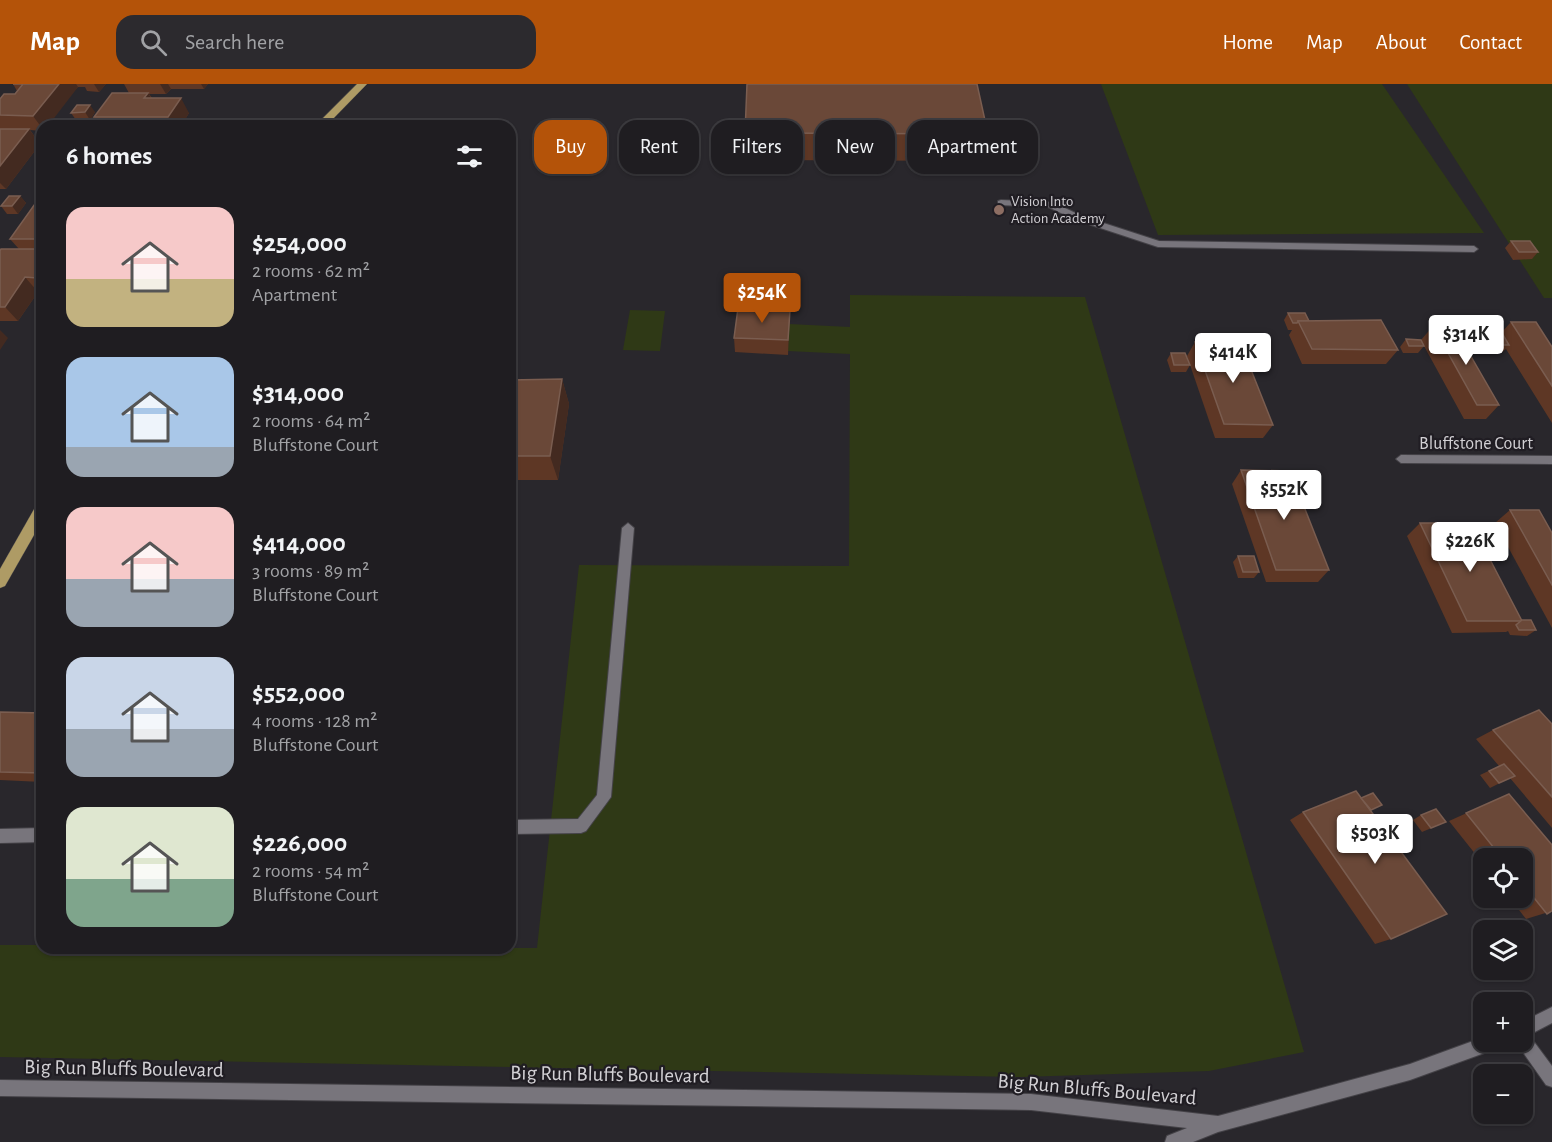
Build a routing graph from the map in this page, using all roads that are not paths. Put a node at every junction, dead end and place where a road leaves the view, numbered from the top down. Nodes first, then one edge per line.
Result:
1 (362, 84) edge
2 (326, 120) edge
3 (1001, 203) dead end
4 (1474, 249) dead end
5 (1401, 459) dead end
6 (1552, 460) edge
7 (36, 519) edge
8 (628, 528) dead end
9 (0, 582) edge
10 (516, 826) edge
11 (36, 835) edge
12 (0, 836) edge
13 (1552, 1015) edge
14 (1533, 1024) edge
15 (1473, 1049) edge
16 (1532, 1052) edge
17 (1552, 1079) edge
18 (0, 1088) edge
19 (1218, 1124) junction
20 (1173, 1142) edge

1 - 2 main road
3 - 4 street
5 - 6 street, Bluffstone Court
7 - 9 main road
8 - 10 street
11 - 12 street
13 - 14 street
15 - 19 street, Big Run Bluffs Boulevard
16 - 17 street
18 - 19 street, Big Run Bluffs Boulevard
19 - 20 street, Big Run Bluffs Boulevard

